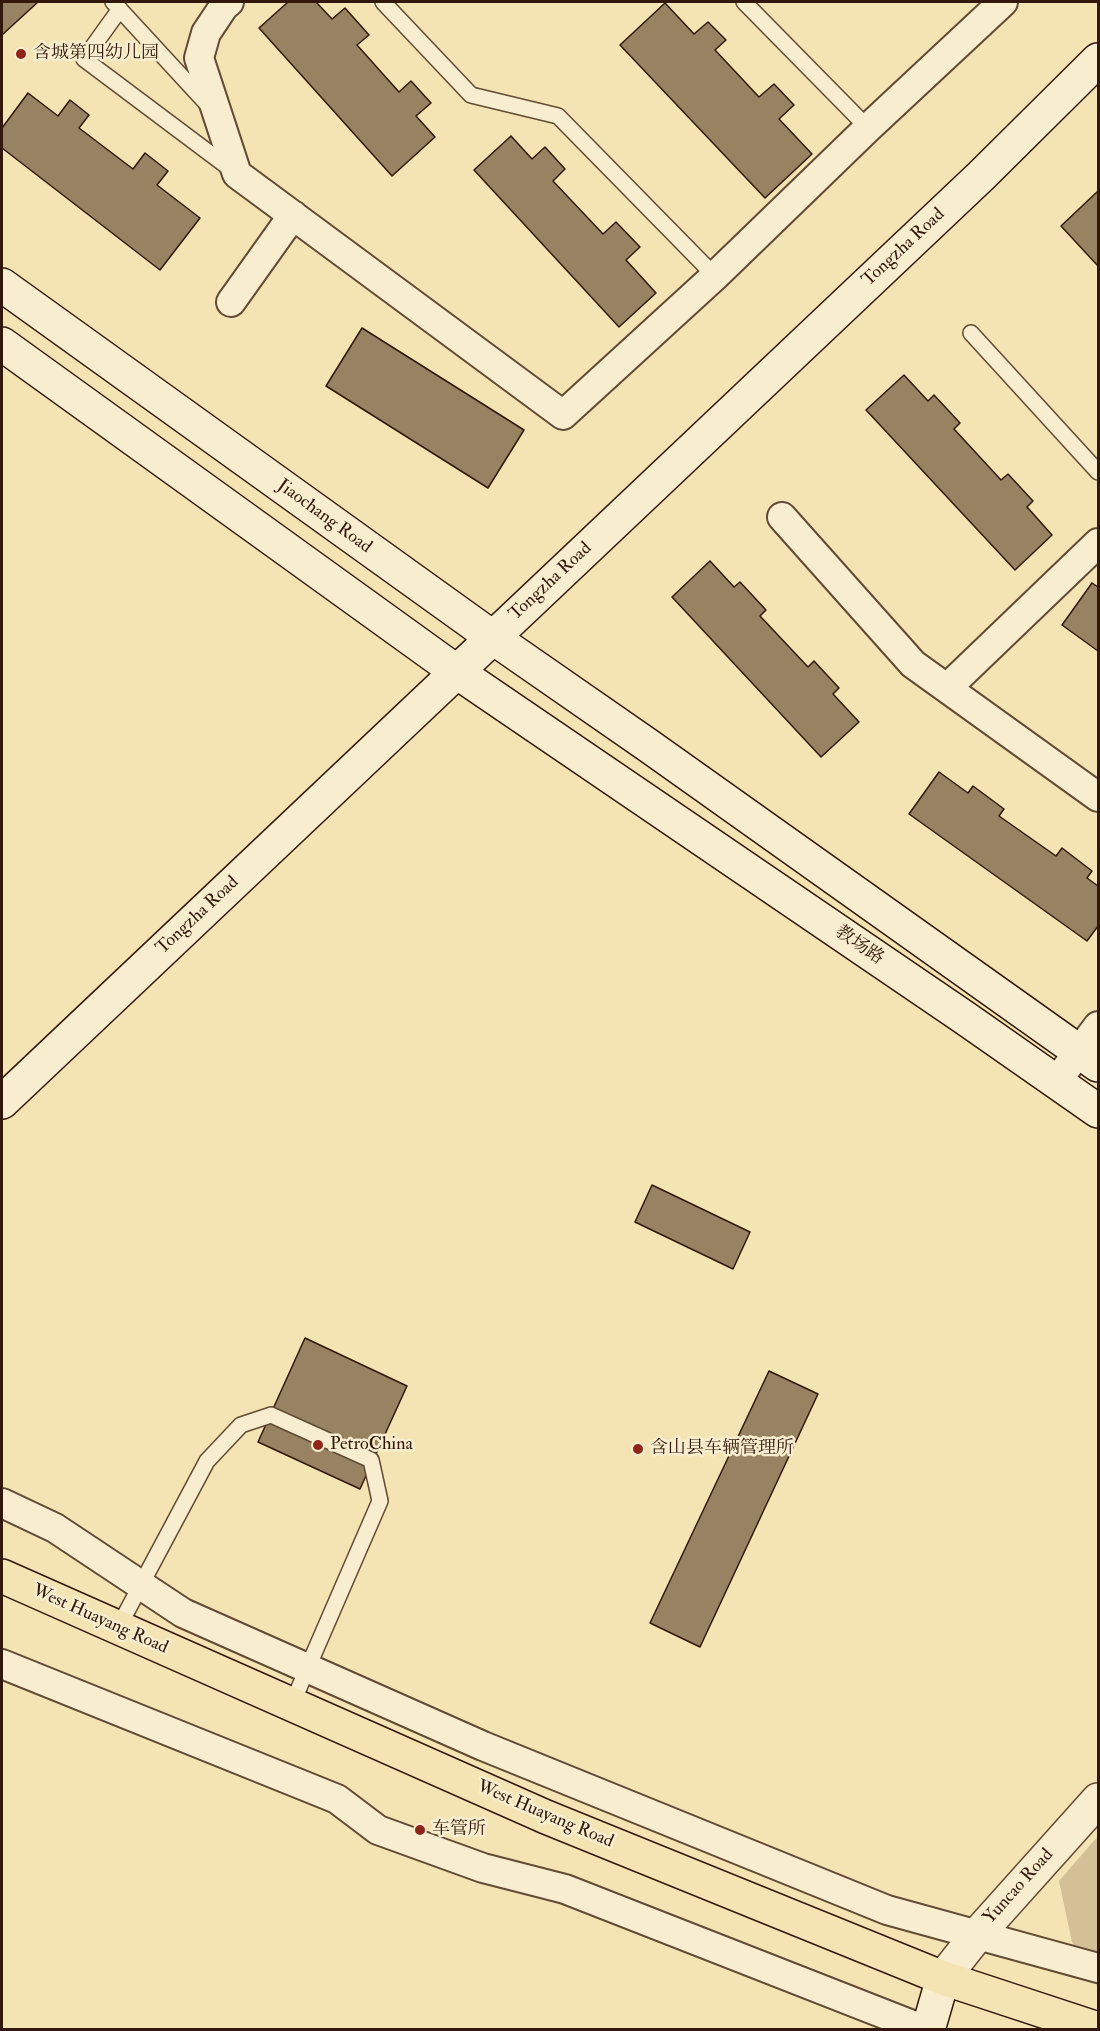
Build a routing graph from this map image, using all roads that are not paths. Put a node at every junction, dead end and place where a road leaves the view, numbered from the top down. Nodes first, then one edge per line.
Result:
1 (383, 2) edge
2 (744, 2) edge
3 (1003, 2) edge
4 (224, 3) edge
5 (116, 5) edge
6 (1098, 60) edge
7 (216, 114) junction
8 (868, 128) junction
9 (237, 174) junction
10 (293, 215) junction
11 (716, 276) junction
12 (2, 285) edge
13 (231, 302) dead end
14 (971, 333) dead end
15 (2, 344) edge
16 (1098, 472) edge
17 (782, 517) dead end
18 (1098, 543) edge
19 (492, 638) junction
20 (457, 672) junction
21 (947, 688) junction
22 (1098, 797) edge
23 (1092, 1047) edge
24 (1056, 1082) junction
25 (2, 1102) edge
26 (1098, 1111) edge
27 (2, 1503) edge
28 (2, 1576) edge
29 (141, 1586) junction
30 (118, 1628) junction
31 (2, 1664) edge
32 (308, 1669) junction
33 (292, 1704) junction
34 (1098, 1800) edge
35 (977, 1935) junction
36 (1098, 1968) edge
37 (943, 1978) junction
38 (1098, 2029) edge
39 (926, 2030) edge

1 - 11 lane
2 - 8 lane
3 - 8 street
4 - 7 street
5 - 7 lane
5 - 9 lane
6 - 19 main road, Tongzha Road
7 - 9 street
8 - 11 street
9 - 10 street
10 - 11 street
10 - 13 street
12 - 19 main road, Jiaochang Road
14 - 16 lane
15 - 20 main road
17 - 21 street
18 - 21 street
19 - 20 main road, Tongzha Road
19 - 23 main road, Jiaochang Road
20 - 24 main road
20 - 25 main road, Tongzha Road
21 - 22 street
23 - 24 street
24 - 26 main road
27 - 29 street
28 - 30 main road, West Huayang Road
29 - 30 lane
29 - 32 street
29 - 32 lane
30 - 33 main road, West Huayang Road
31 - 39 street
32 - 33 lane
32 - 35 street
33 - 37 main road, West Huayang Road
34 - 35 main road, Yuncao Road
35 - 36 street
35 - 37 main road, Yuncao Road
37 - 38 main road, West Huayang Road
37 - 39 main road

